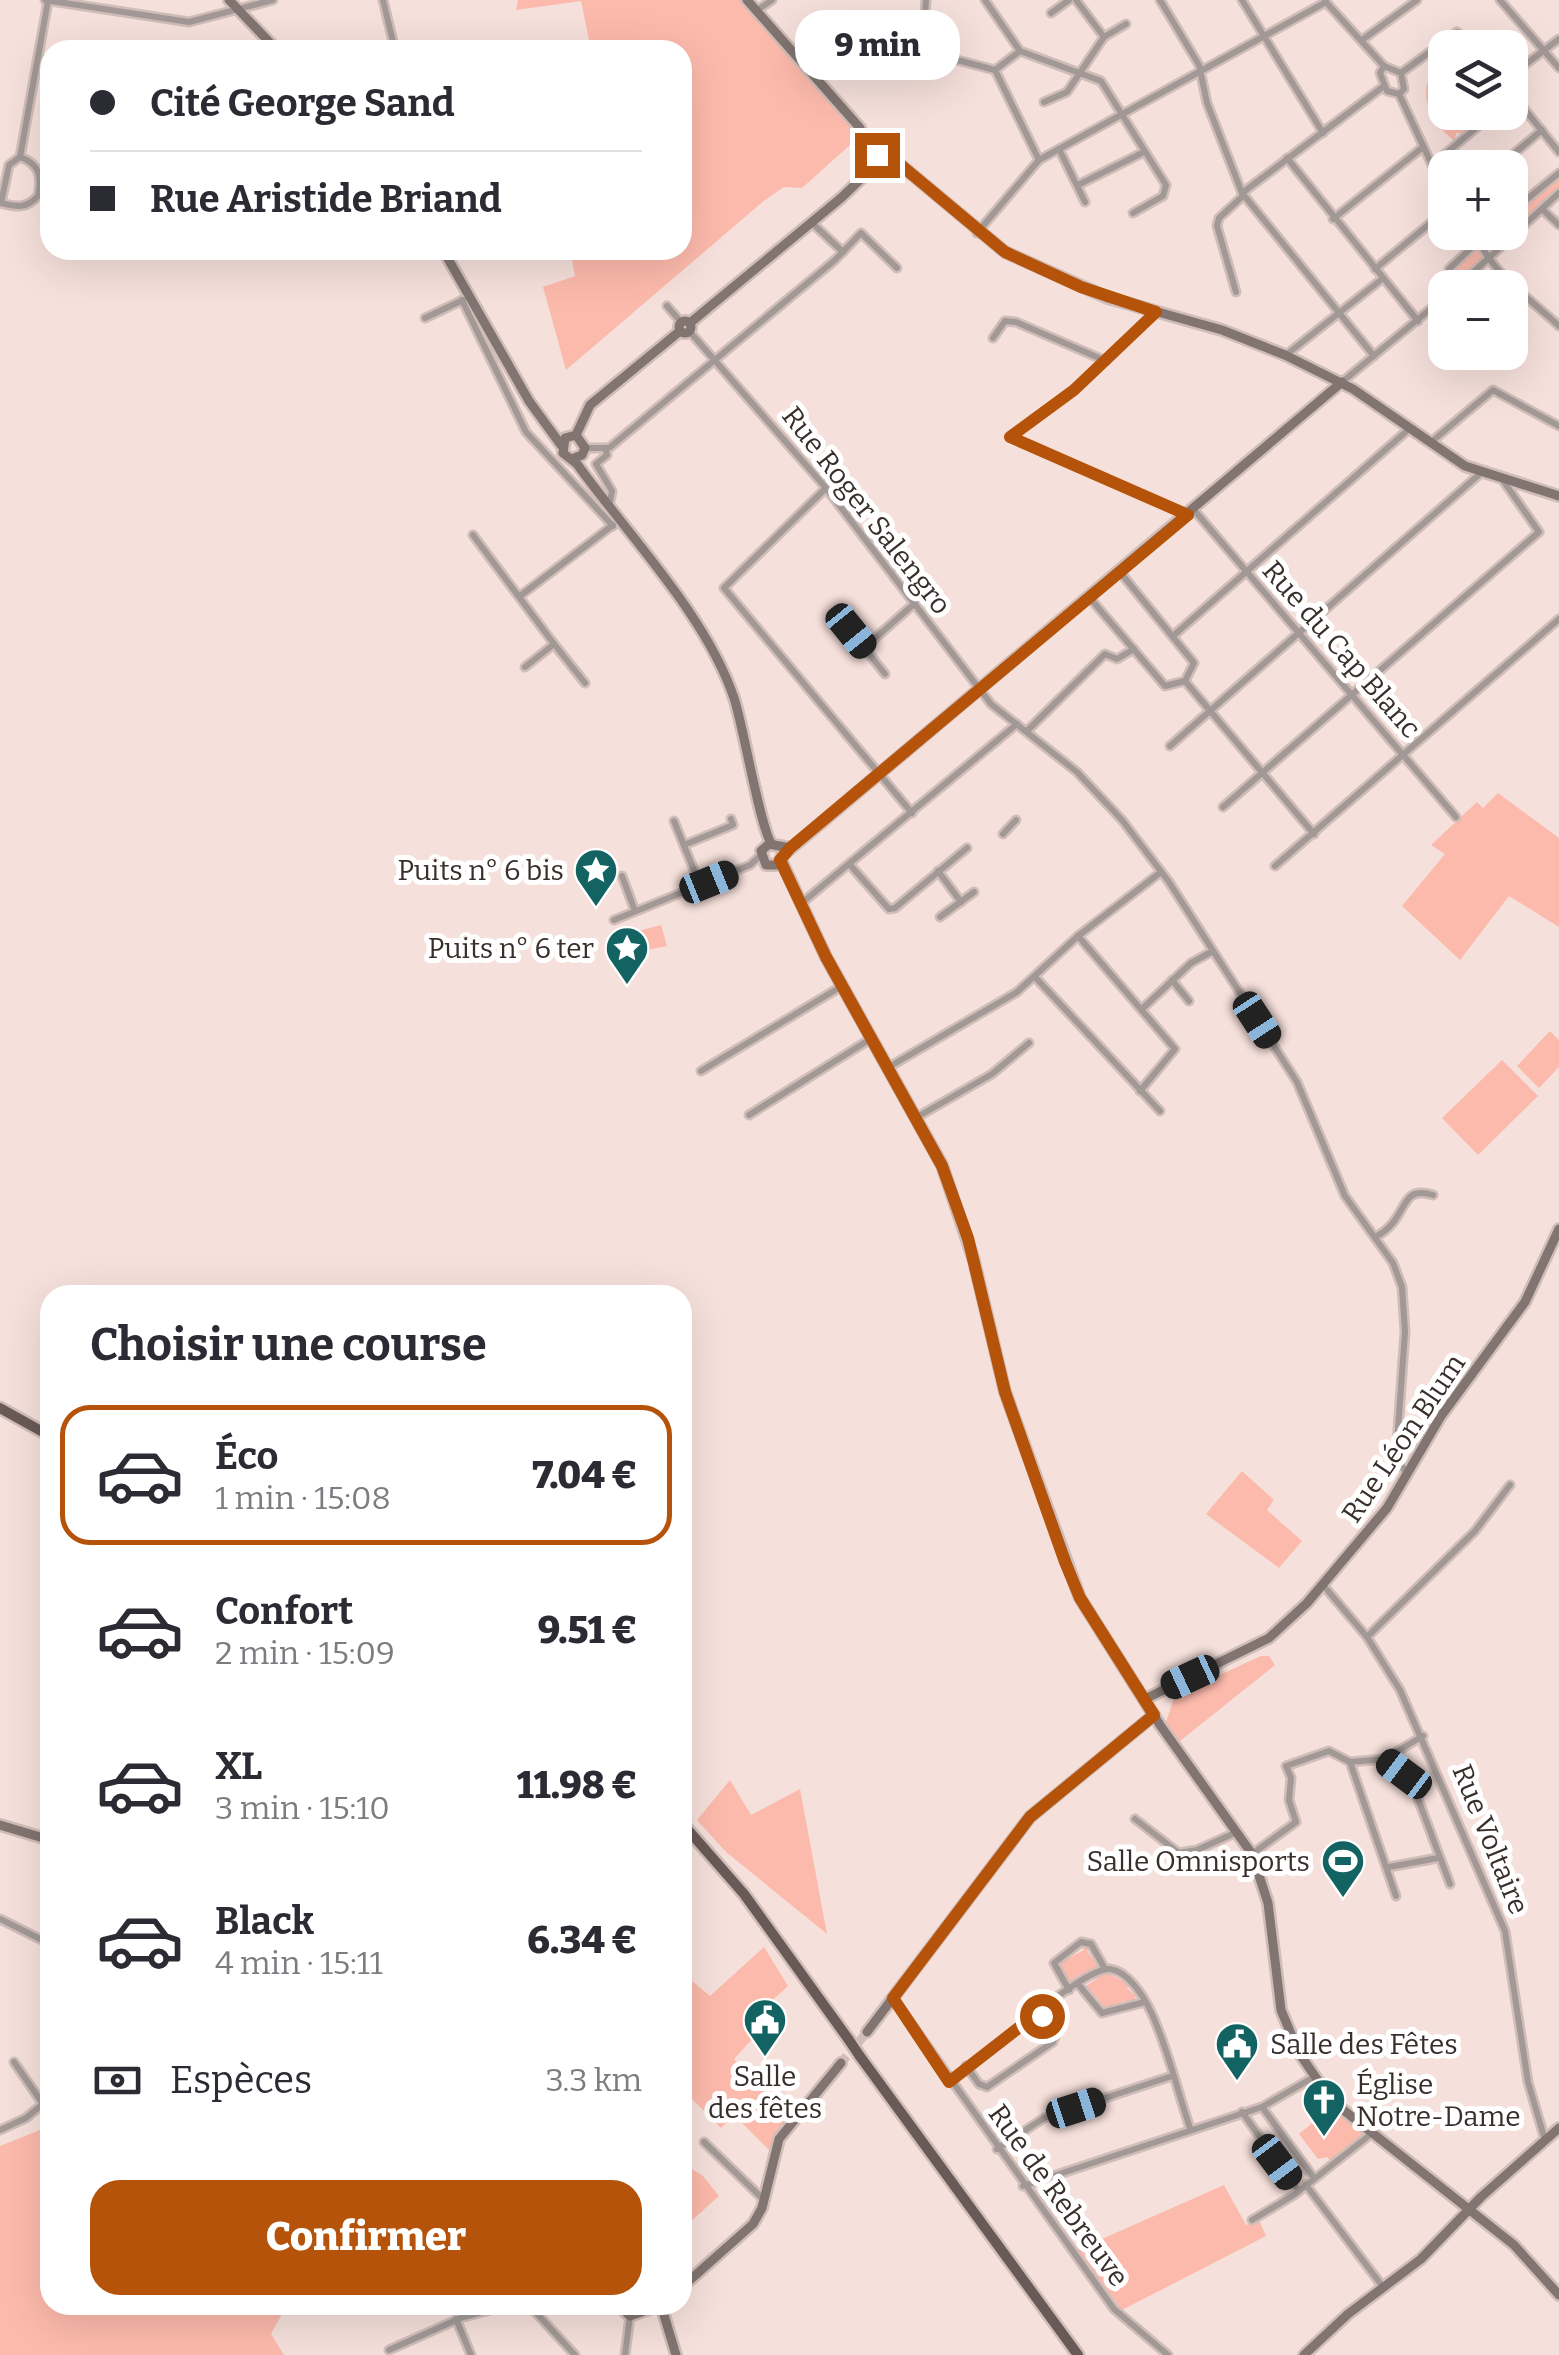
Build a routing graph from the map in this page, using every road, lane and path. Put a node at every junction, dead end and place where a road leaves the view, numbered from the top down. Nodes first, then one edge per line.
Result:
1 (47, 0) edge
2 (273, 0) edge
3 (382, 0) edge
4 (747, 0) edge
5 (772, 0) edge
6 (926, 0) edge
7 (985, 0) edge
8 (1072, 0) edge
9 (1160, 0) edge
10 (1242, 0) edge
11 (1338, 0) edge
12 (1417, 0) edge
13 (1500, 0) edge
14 (1327, 3) edge
15 (233, 4) edge
16 (756, 11) junction
17 (1052, 13) dead end
18 (1126, 24) dead end
19 (1264, 36) junction
20 (1104, 38) junction
21 (1559, 39) edge
22 (40, 40) edge
23 (267, 40) edge
24 (392, 40) edge
25 (1362, 40) junction
26 (40, 41) edge
27 (1020, 51) junction
28 (1542, 52) junction
29 (1428, 53) edge
30 (1528, 62) edge
31 (1384, 66) junction
32 (1559, 68) edge
33 (994, 70) junction
34 (1200, 70) junction
35 (1079, 71) junction
36 (1401, 73) junction
37 (1384, 86) junction
38 (1399, 94) junction
39 (1044, 102) dead end
40 (1121, 113) junction
41 (1528, 114) edge
42 (1474, 130) edge
43 (1542, 130) junction
44 (1324, 132) junction
45 (1422, 147) junction
46 (1059, 148) junction
47 (1450, 150) edge
48 (1519, 150) edge
49 (1144, 152) junction
50 (1559, 152) edge
51 (871, 155) junction
52 (20, 157) junction
53 (1287, 158) junction
54 (1428, 158) edge
55 (1039, 160) junction
56 (1559, 173) edge
57 (1078, 185) junction
58 (1559, 193) edge
59 (1243, 194) junction
60 (1528, 199) edge
61 (1085, 202) dead end
62 (1, 203) edge
63 (1542, 210) junction
64 (1133, 213) dead end
65 (1333, 219) junction
66 (811, 222) junction
67 (1428, 225) edge
68 (1559, 225) edge
69 (977, 234) junction
70 (1469, 250) edge
71 (1482, 250) edge
72 (843, 252) junction
73 (448, 260) edge
74 (1488, 260) junction
75 (897, 268) dead end
76 (1375, 269) junction
77 (1449, 270) edge
78 (1476, 270) edge
79 (1382, 279) junction
80 (1236, 292) dead end
81 (465, 298) junction
82 (667, 306) dead end
83 (1156, 312) junction
84 (1428, 312) edge
85 (1339, 313) junction
86 (425, 318) dead end
87 (1418, 321) junction
88 (1559, 326) edge
89 (685, 327) junction
90 (993, 338) dead end
91 (1284, 356) junction
92 (1374, 356) junction
93 (715, 361) junction
94 (1106, 361) junction
95 (1342, 382) junction
96 (541, 417) junction
97 (1559, 426) edge
98 (1410, 430) junction
99 (573, 435) junction
100 (1430, 443) junction
101 (561, 445) junction
102 (605, 448) junction
103 (572, 456) junction
104 (1482, 472) junction
105 (1502, 478) junction
106 (826, 488) junction
107 (1559, 496) edge
108 (608, 508) junction
109 (1191, 512) junction
110 (616, 524) junction
111 (472, 534) dead end
112 (1246, 571) junction
113 (1120, 572) junction
114 (519, 596) junction
115 (1090, 597) junction
116 (914, 603) junction
117 (1559, 619) edge
118 (851, 631) dead end
119 (1298, 632) junction
120 (1174, 636) junction
121 (554, 644) junction
122 (864, 647) junction
123 (1134, 648) junction
124 (525, 667) dead end
125 (884, 674) dead end
126 (1184, 681) junction
127 (585, 684) dead end
128 (979, 690) junction
129 (1352, 695) junction
130 (1209, 710) junction
131 (1017, 724) junction
132 (1028, 730) junction
133 (1170, 746) dead end
134 (1404, 755) junction
135 (1262, 772) junction
136 (878, 773) junction
137 (1223, 807) dead end
138 (912, 813) junction
139 (1456, 817) dead end
140 (731, 819) dead end
141 (1016, 820) dead end
142 (674, 821) dead end
143 (1004, 834) dead end
144 (1314, 834) junction
145 (684, 845) junction
146 (967, 848) dead end
147 (774, 855) junction
148 (851, 866) junction
149 (1275, 866) dead end
150 (938, 871) junction
151 (1161, 872) junction
152 (622, 876) dead end
153 (700, 886) junction
154 (974, 892) dead end
155 (803, 902) junction
156 (960, 902) junction
157 (635, 911) junction
158 (940, 917) dead end
159 (614, 920) dead end
160 (1078, 936) junction
161 (1213, 951) junction
162 (1036, 977) junction
163 (1172, 980) junction
164 (843, 986) junction
165 (1189, 1000) dead end
166 (1142, 1010) junction
167 (873, 1037) junction
168 (1029, 1043) dead end
169 (890, 1066) junction
170 (702, 1071) dead end
171 (1140, 1090) junction
172 (1160, 1111) dead end
173 (749, 1115) dead end
174 (918, 1116) junction
175 (1433, 1195) dead end
176 (1559, 1229) edge
177 (1375, 1237) junction
178 (0, 1408) edge
179 (40, 1430) edge
180 (1407, 1474) junction
181 (1510, 1485) dead end
182 (1323, 1585) junction
183 (1367, 1637) junction
184 (1144, 1699) junction
185 (1154, 1715) junction
186 (1422, 1736) junction
187 (1384, 1759) junction
188 (1350, 1762) junction
189 (1135, 1819) dead end
190 (0, 1825) edge
191 (1239, 1831) junction
192 (692, 1834) edge
193 (40, 1837) edge
194 (1252, 1854) junction
195 (1438, 1858) junction
196 (1390, 1868) junction
197 (1450, 1884) dead end
198 (1396, 1896) dead end
199 (1, 1922) edge
200 (40, 1940) edge
201 (1105, 1969) junction
202 (1078, 1984) junction
203 (1070, 1990) junction
204 (893, 1998) junction
205 (1145, 2002) junction
206 (1039, 2012) junction
207 (866, 2032) tunnel mouth
208 (14, 2062) dead end
209 (840, 2063) tunnel mouth
210 (966, 2066) junction
211 (1172, 2076) junction
212 (1314, 2077) junction
213 (949, 2082) junction
214 (40, 2094) edge
215 (40, 2105) edge
216 (1262, 2108) junction
217 (1242, 2112) junction
218 (1190, 2128) junction
219 (1559, 2128) edge
220 (0, 2130) edge
221 (1372, 2134) junction
222 (1545, 2140) junction
223 (704, 2142) dead end
224 (997, 2149) junction
225 (1314, 2178) junction
226 (1306, 2184) junction
227 (1023, 2186) junction
228 (1298, 2190) junction
229 (764, 2200) junction
230 (1470, 2208) junction
231 (1252, 2220) dead end
232 (692, 2279) edge
233 (1383, 2288) junction
234 (1559, 2294) edge
235 (474, 2315) edge
236 (538, 2315) edge
237 (644, 2315) edge
238 (660, 2315) edge
239 (456, 2320) junction
240 (390, 2350) dead end
241 (470, 2355) edge
242 (576, 2355) edge
243 (624, 2355) edge
244 (676, 2355) edge
245 (1078, 2355) edge
246 (1168, 2355) edge
247 (1304, 2355) edge

1 - 15 street
1 - 22 street
2 - 15 street
3 - 24 street
4 - 16 street
5 - 16 street
6 - 33 street
7 - 27 street
8 - 17 street
8 - 20 street
9 - 34 street
10 - 19 street
11 - 14 street
12 - 25 street
13 - 28 street
14 - 19 street
14 - 25 street
15 - 23 street
16 - 51 street
18 - 20 street
19 - 34 street
19 - 44 street
20 - 35 street
21 - 28 street
25 - 31 street
26 - 52 street
27 - 33 street
27 - 35 street
28 - 30 street
28 - 32 street
29 - 36 street
31 - 36 street
31 - 37 street
33 - 55 street
34 - 40 street
34 - 59 street
35 - 39 street
35 - 40 street
36 - 38 street
37 - 38 street
37 - 44 street
38 - 45 street
40 - 46 street
40 - 49 street
41 - 43 street
42 - 47 street
43 - 48 street
43 - 50 street
44 - 53 street
45 - 54 street
45 - 65 street
46 - 55 street
46 - 57 street
49 - 57 street
49 - 64 street
51 - 66 street
51 - 69 street
52 - 62 street
52 - 62 street
53 - 59 street
53 - 65 street
55 - 69 street
56 - 60 street
57 - 61 street
58 - 63 street
59 - 80 street
59 - 85 street
63 - 68 street
63 - 74 street
65 - 76 street
66 - 72 street
66 - 89 street
67 - 76 street
69 - 83 street
70 - 77 street
71 - 74 street
72 - 75 street
72 - 93 street
73 - 81 street
74 - 78 street
74 - 88 street
76 - 79 street
79 - 85 street
79 - 87 street
81 - 86 street
81 - 96 street
81 - 103 street
82 - 89 street, Rue Roger Salengro
83 - 91 street
83 - 94 street
84 - 87 street
85 - 91 street
85 - 92 street
87 - 92 street
89 - 93 street, Rue Roger Salengro
89 - 99 street
90 - 94 street
91 - 95 street
92 - 95 street
93 - 102 street
93 - 106 street, Rue Roger Salengro
94 - 109 street
95 - 98 street
95 - 109 street
96 - 99 street
96 - 101 street
97 - 100 street
98 - 100 street
98 - 112 street
99 - 101 street
99 - 103 street
100 - 104 street
101 - 103 street
102 - 103 street
102 - 108 street
103 - 108 street
103 - 110 street
104 - 105 street
104 - 119 street
105 - 107 street
105 - 129 street
106 - 116 street, Rue Roger Salengro
106 - 136 street
108 - 110 street
109 - 112 street, Rue du Cap Blanc
109 - 113 street
110 - 114 street
110 - 147 street
111 - 114 street
112 - 119 street, Rue du Cap Blanc
112 - 120 street
113 - 115 street
113 - 120 street
114 - 121 street
115 - 123 street
115 - 128 street
116 - 122 street
116 - 128 street, Rue Roger Salengro
117 - 134 street
118 - 122 street
119 - 129 street, Rue du Cap Blanc
119 - 130 street
120 - 126 street
121 - 124 street
121 - 127 street
122 - 125 street
123 - 126 street
123 - 132 street
126 - 130 street
128 - 131 street, Rue Roger Salengro
128 - 136 street
129 - 134 street, Rue du Cap Blanc
129 - 135 street
130 - 133 street
130 - 135 street
131 - 132 street, Rue Roger Salengro
131 - 138 street
132 - 151 street, Rue Roger Salengro
134 - 139 street, Rue du Cap Blanc
134 - 144 street
135 - 137 street
135 - 144 street
136 - 138 street
136 - 147 street
138 - 148 street
140 - 145 street
141 - 143 street
142 - 145 street
144 - 149 street
145 - 153 street
146 - 150 street
147 - 153 street
147 - 155 street
148 - 150 street
148 - 155 street
150 - 156 street
151 - 160 street
151 - 161 street, Rue Roger Salengro
152 - 157 street
153 - 157 street
154 - 156 street
155 - 164 street
156 - 158 street
157 - 159 street
160 - 162 street
160 - 166 street
161 - 163 street
161 - 177 street, Rue Roger Salengro
162 - 169 street
162 - 171 street
163 - 165 street
163 - 166 street
164 - 167 street
164 - 170 street
166 - 171 street
167 - 169 street
167 - 173 street
168 - 174 street
169 - 174 street
171 - 172 street
174 - 184 street
175 - 177 street
176 - 180 street, Rue Léon Blum
177 - 180 street, Rue Roger Salengro
178 - 179 main road
180 - 182 street, Rue Léon Blum
181 - 183 street
182 - 183 street, Rue Voltaire
182 - 184 street, Rue Léon Blum
183 - 186 street, Rue Voltaire
184 - 185 street
185 - 191 street
185 - 204 street
186 - 187 street
186 - 222 street, Rue Voltaire
187 - 188 street
187 - 195 street
188 - 194 street
188 - 196 street
189 - 191 street
190 - 193 street
191 - 194 street
192 - 245 main road, bridge
194 - 212 street
195 - 196 street
195 - 197 street
196 - 198 street
199 - 200 street
201 - 202 street
201 - 203 street
201 - 205 street
202 - 203 street
202 - 205 street
203 - 206 street
204 - 207 street
204 - 213 street, Rue de Rebreuve
205 - 211 street
206 - 210 street
206 - 210 street
208 - 214 street
209 - 229 street
210 - 213 street
211 - 218 street
211 - 224 street
212 - 216 street
212 - 221 street
213 - 224 street, Rue de Rebreuve
215 - 220 street
216 - 217 street
216 - 225 street
217 - 218 street
217 - 228 street
218 - 227 street
219 - 222 street
221 - 225 street
221 - 230 street
222 - 230 street
223 - 229 street
224 - 227 street, Rue de Rebreuve
225 - 226 street
226 - 228 street
226 - 233 street
227 - 246 street, Rue de Rebreuve
228 - 231 street
229 - 232 street
230 - 233 street
230 - 234 street
233 - 247 street
235 - 239 street
236 - 242 street
237 - 243 street
238 - 244 street
239 - 240 street
239 - 241 street

